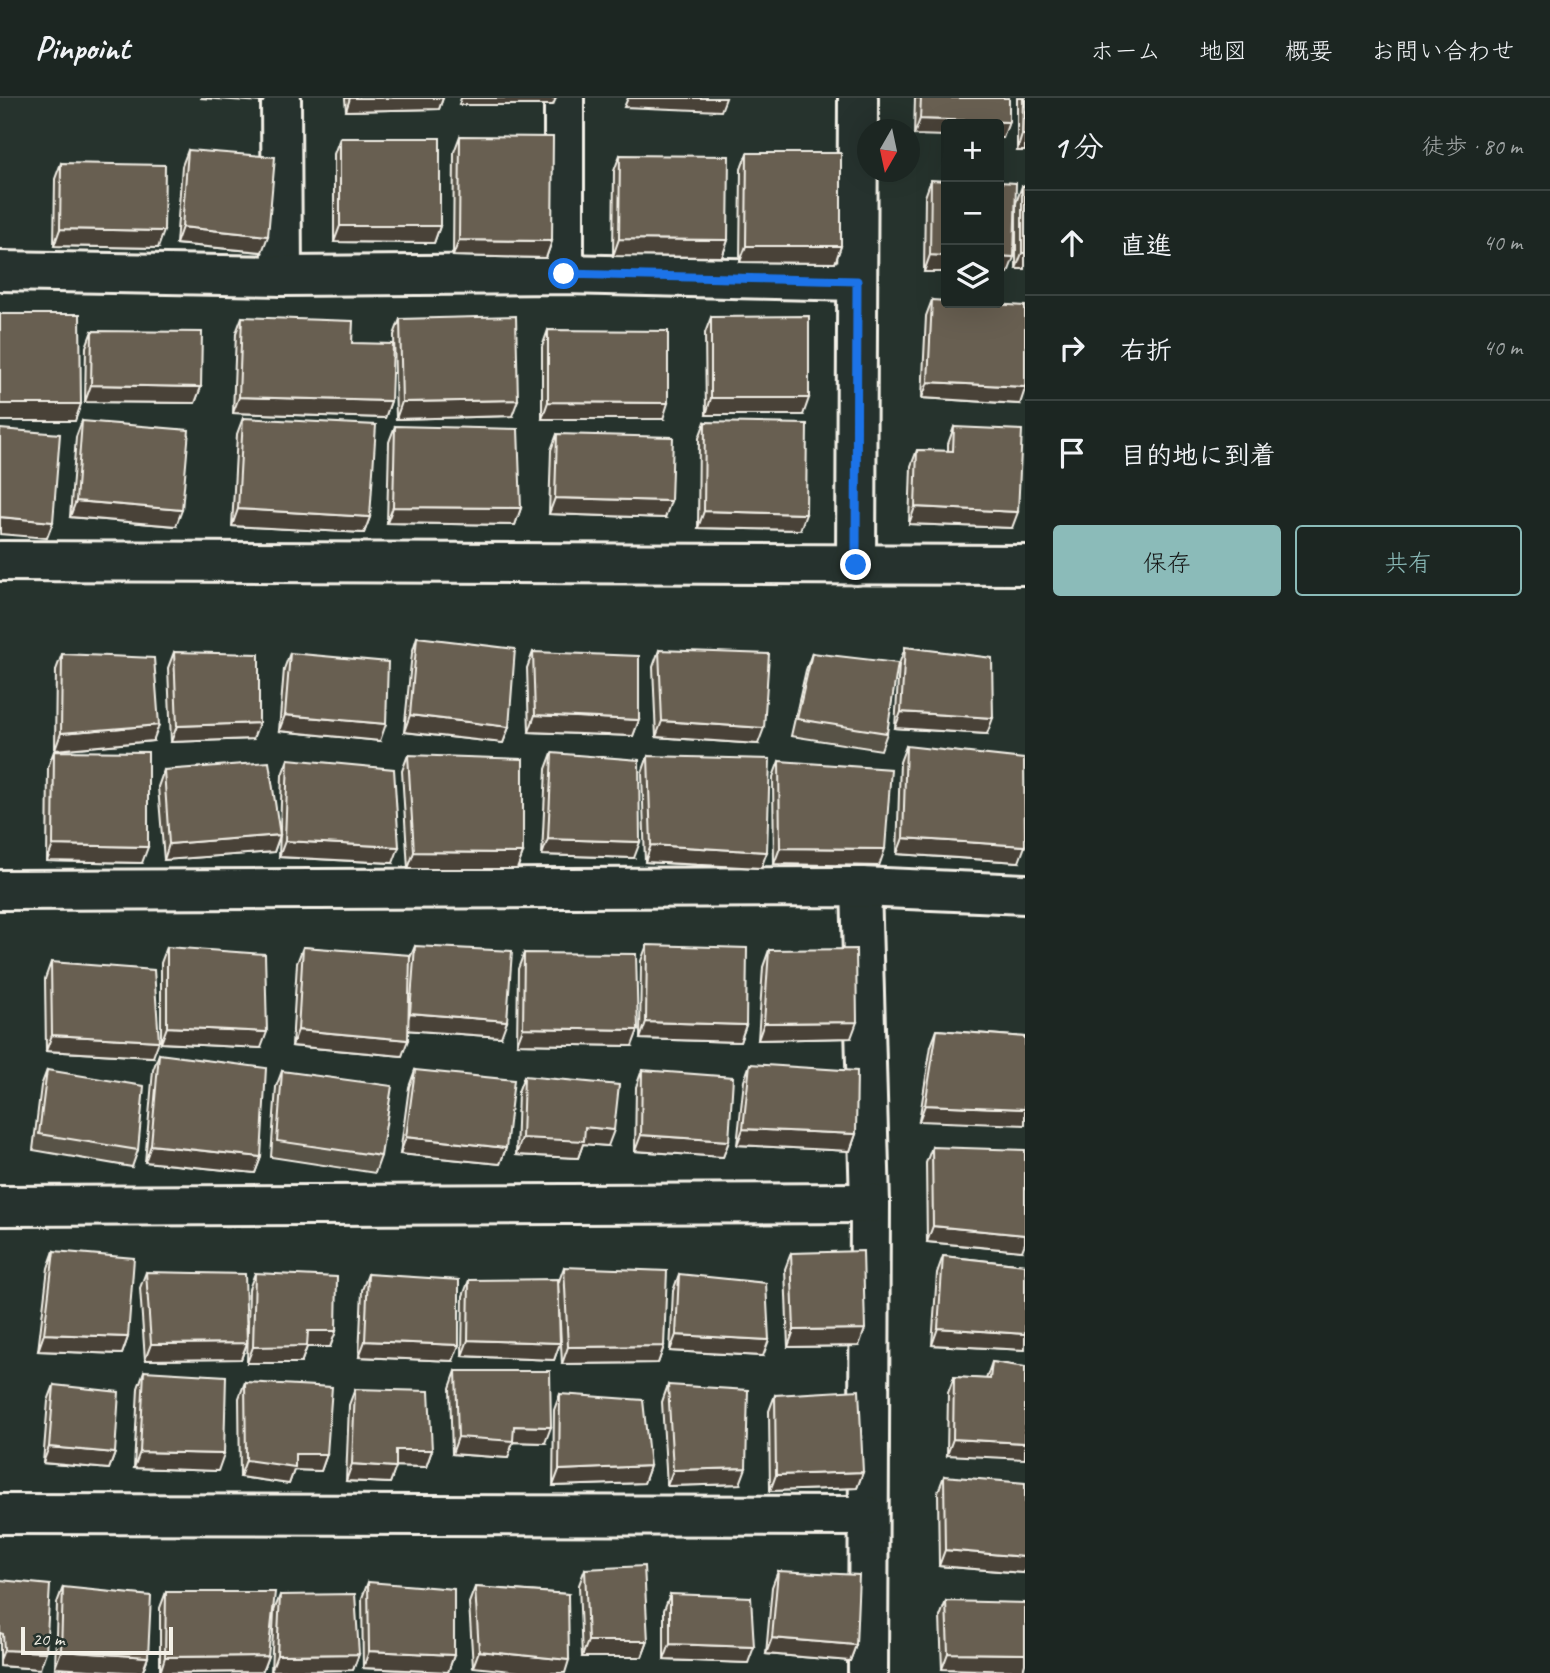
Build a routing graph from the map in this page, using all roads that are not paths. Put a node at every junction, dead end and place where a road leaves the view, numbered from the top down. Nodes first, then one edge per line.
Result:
1 (281, 98) edge
2 (564, 98) edge
3 (858, 98) edge
4 (0, 271) edge
5 (564, 274) junction
6 (282, 276) junction
7 (857, 281) junction
8 (0, 561) edge
9 (856, 565) junction
10 (1025, 565) edge
11 (860, 887) junction
12 (0, 890) edge
13 (1025, 894) edge
14 (870, 1203) junction
15 (0, 1206) edge
16 (0, 1514) edge
17 (868, 1516) junction
18 (868, 1673) edge

1 - 6 street
2 - 5 street
3 - 7 street
4 - 6 street
5 - 6 street
5 - 7 street
7 - 9 street
8 - 9 street
9 - 10 street
11 - 12 street
11 - 13 street
11 - 14 street
14 - 15 street
14 - 17 street
16 - 17 street
17 - 18 street

